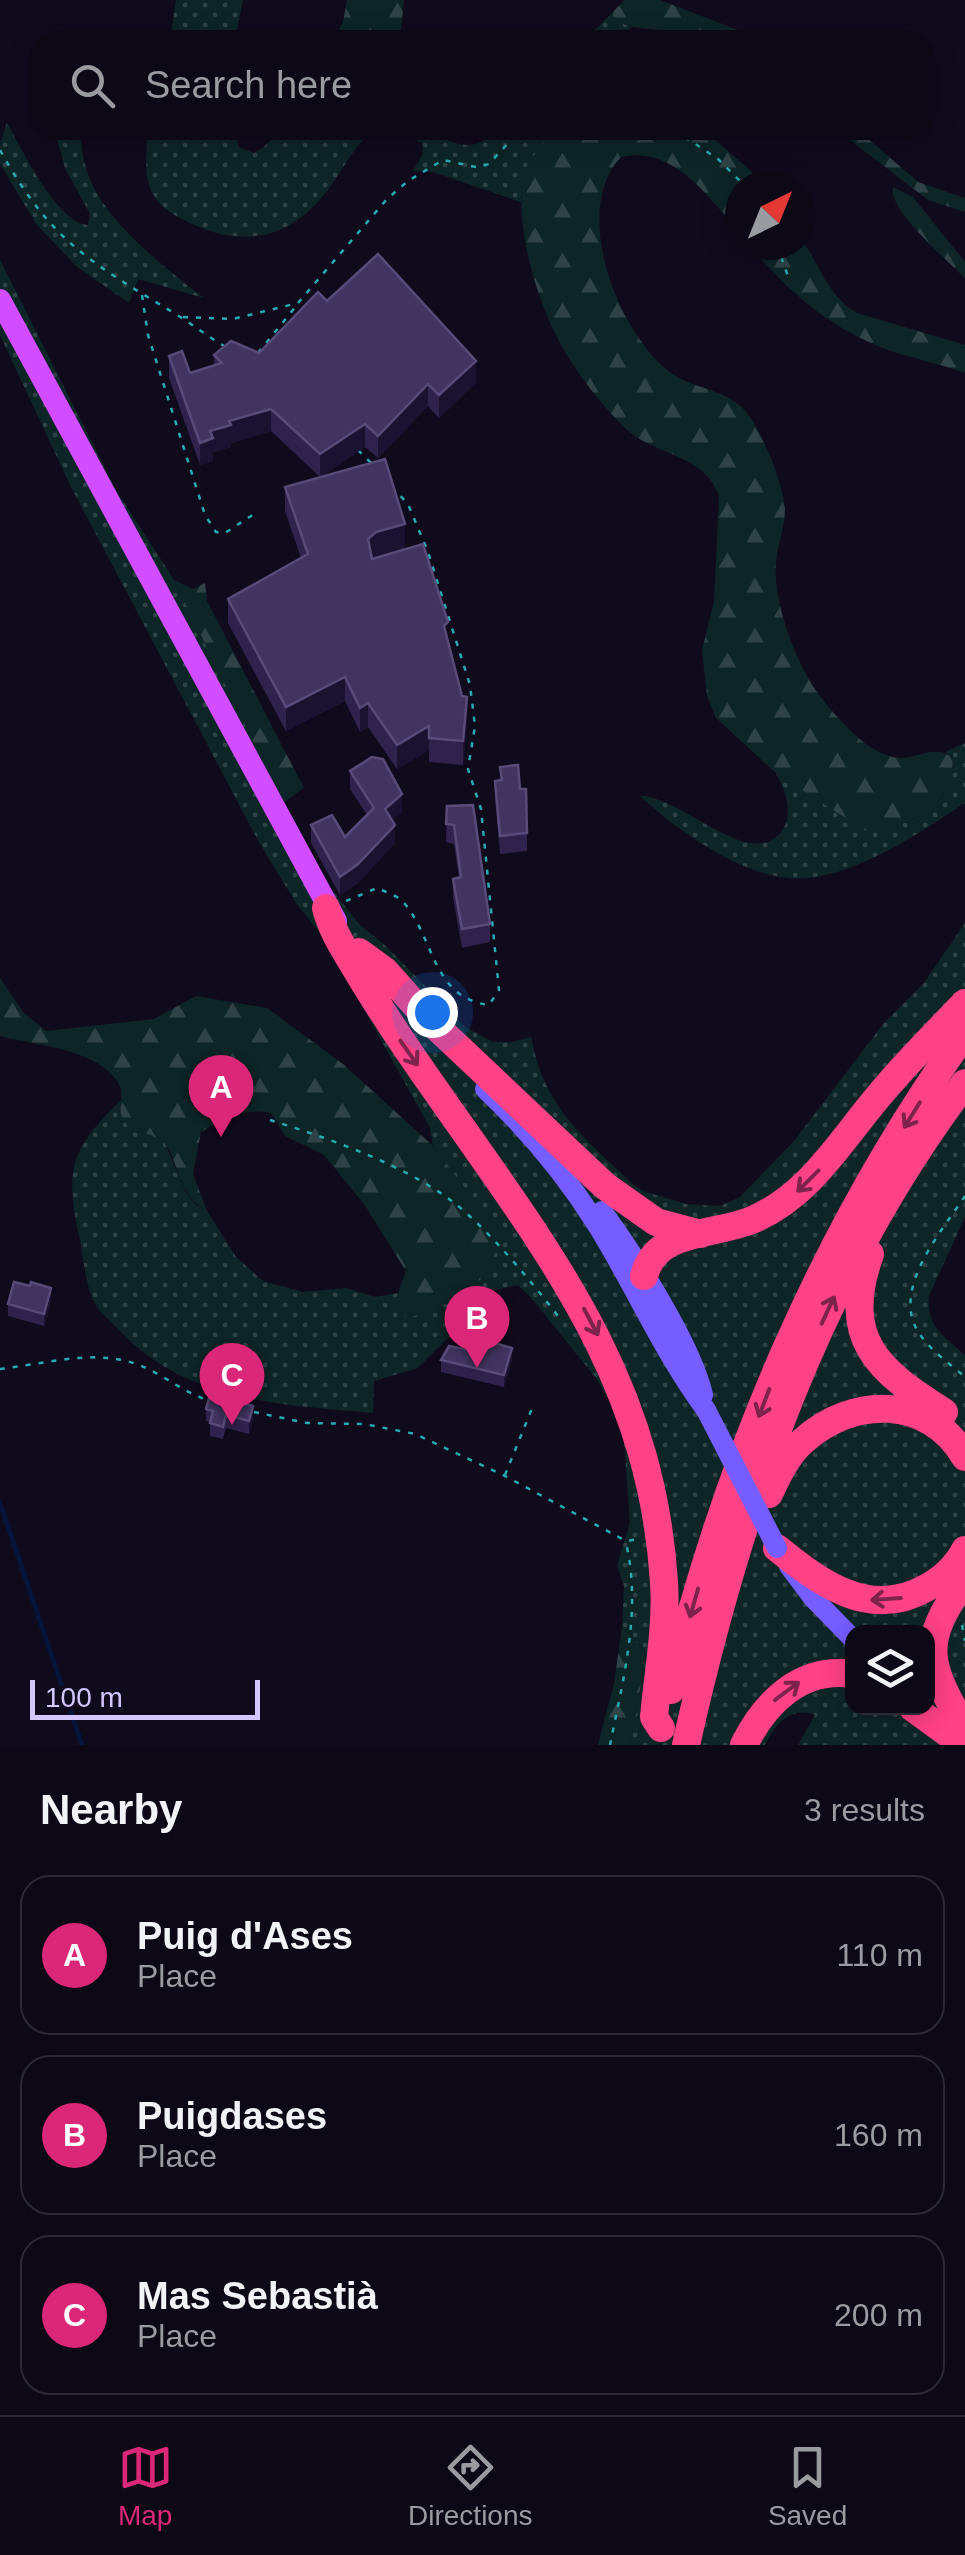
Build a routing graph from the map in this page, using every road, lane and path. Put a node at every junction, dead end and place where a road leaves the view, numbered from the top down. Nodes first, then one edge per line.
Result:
1 (511, 140) edge
2 (689, 140) edge
3 (0, 150) edge
4 (729, 170) edge
5 (782, 260) edge
6 (789, 279) dead end
7 (142, 294) junction
8 (0, 300) edge
9 (298, 303) junction
10 (181, 317) junction
11 (226, 347) edge
12 (252, 361) edge
13 (347, 440) edge
14 (375, 466) edge
15 (386, 479) edge
16 (257, 512) dead end
17 (326, 908) junction
18 (359, 952) junction
19 (965, 1003) edge
20 (965, 1033) edge
21 (965, 1082) edge
22 (490, 1094) junction
23 (270, 1120) dead end
24 (892, 1191) junction
25 (965, 1196) edge
26 (702, 1234) junction
27 (644, 1276) junction
28 (567, 1328) dead end
29 (0, 1369) edge
30 (965, 1377) edge
31 (216, 1402) edge
32 (702, 1404) junction
33 (533, 1406) dead end
34 (251, 1412) edge
35 (965, 1430) edge
36 (965, 1457) edge
37 (505, 1476) junction
38 (743, 1531) junction
39 (777, 1548) junction
40 (965, 1550) edge
41 (965, 1580) edge
42 (965, 1619) edge
43 (845, 1631) edge
44 (965, 1642) edge
45 (845, 1674) edge
46 (935, 1713) edge
47 (924, 1715) edge
48 (965, 1730) edge
49 (659, 1736) edge
50 (965, 1742) edge
51 (610, 1745) edge
52 (686, 1745) edge
53 (744, 1745) edge

1 - 9 path
2 - 4 path
3 - 7 path
5 - 6 path
7 - 10 path
7 - 16 path
8 - 17 main road
9 - 10 path
9 - 12 path
10 - 11 path
13 - 14 path
15 - 17 path
17 - 18 main road
17 -> 49 highway
18 - 22 street
18 - 26 highway
19 -> 26 highway
20 -> 49 highway
21 - 24 highway
22 - 27 street
22 - 32 street
23 - 28 path
24 - 35 highway
38 -> 24 highway
25 - 30 path
26 - 27 highway
27 - 32 street
29 - 31 path
32 - 39 street, bridge
33 - 37 path
34 - 37 path
36 - 38 highway
37 - 51 path
38 - 52 highway
40 -> 39 highway
39 - 43 street
41 - 48 highway
42 - 44 path
53 -> 45 highway
46 - 50 street
47 - 50 highway

